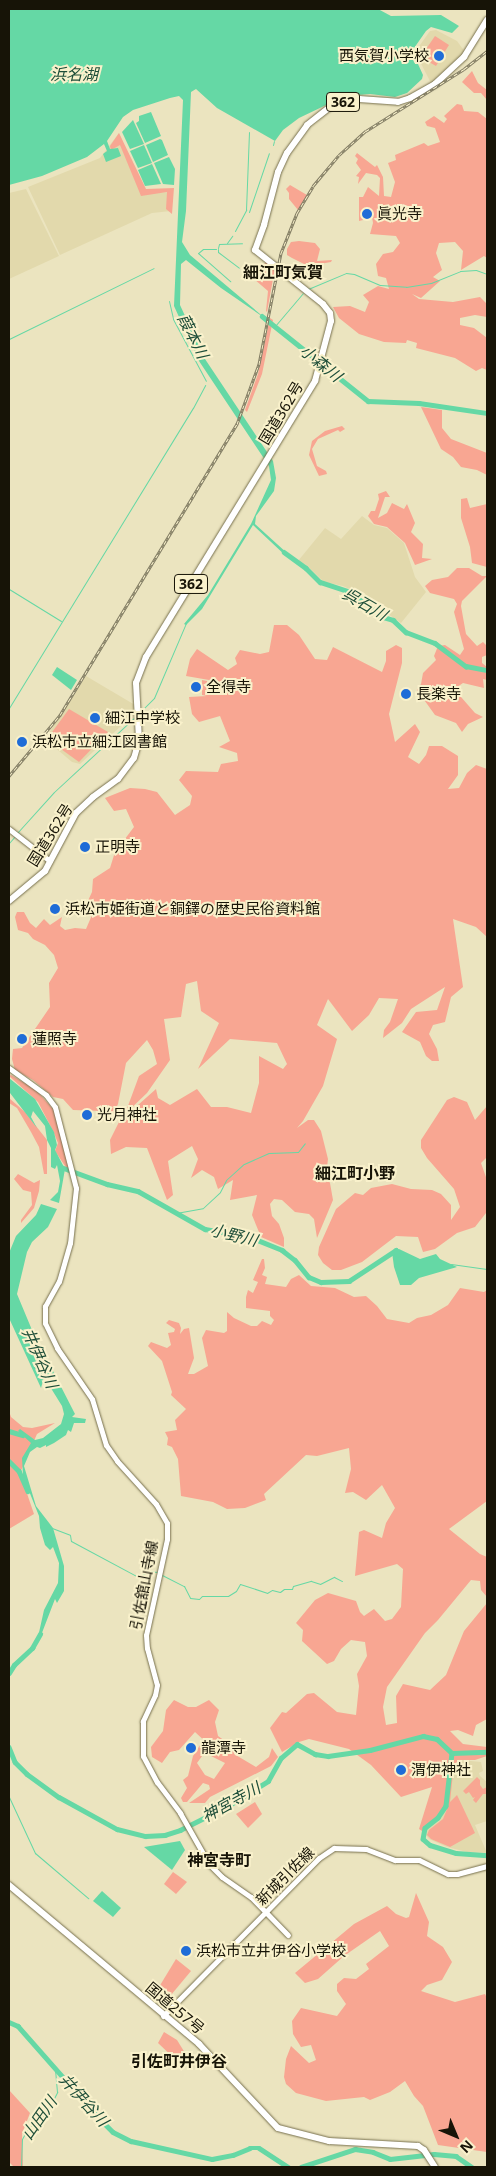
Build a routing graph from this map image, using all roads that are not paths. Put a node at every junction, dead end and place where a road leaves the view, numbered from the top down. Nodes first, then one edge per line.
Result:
1 (487, 20) edge
2 (9, 829) edge
3 (50, 861) junction
4 (9, 901) edge
5 (9, 1068) edge
6 (487, 1866) edge
7 (9, 1885) edge
8 (266, 1912) junction
9 (288, 1935) dead end
10 (164, 2016) junction
11 (435, 2167) edge

1 - 3 highway, 国道362号 / 362
2 - 3 main road
3 - 4 highway, 国道362号 / 362
5 - 8 main road, 引佐舘山寺線
6 - 8 main road, 新城引佐線
7 - 10 highway, 国道257号
8 - 9 main road, 引佐舘山寺線
8 - 10 main road, 新城引佐線
10 - 11 highway, 国道257号

